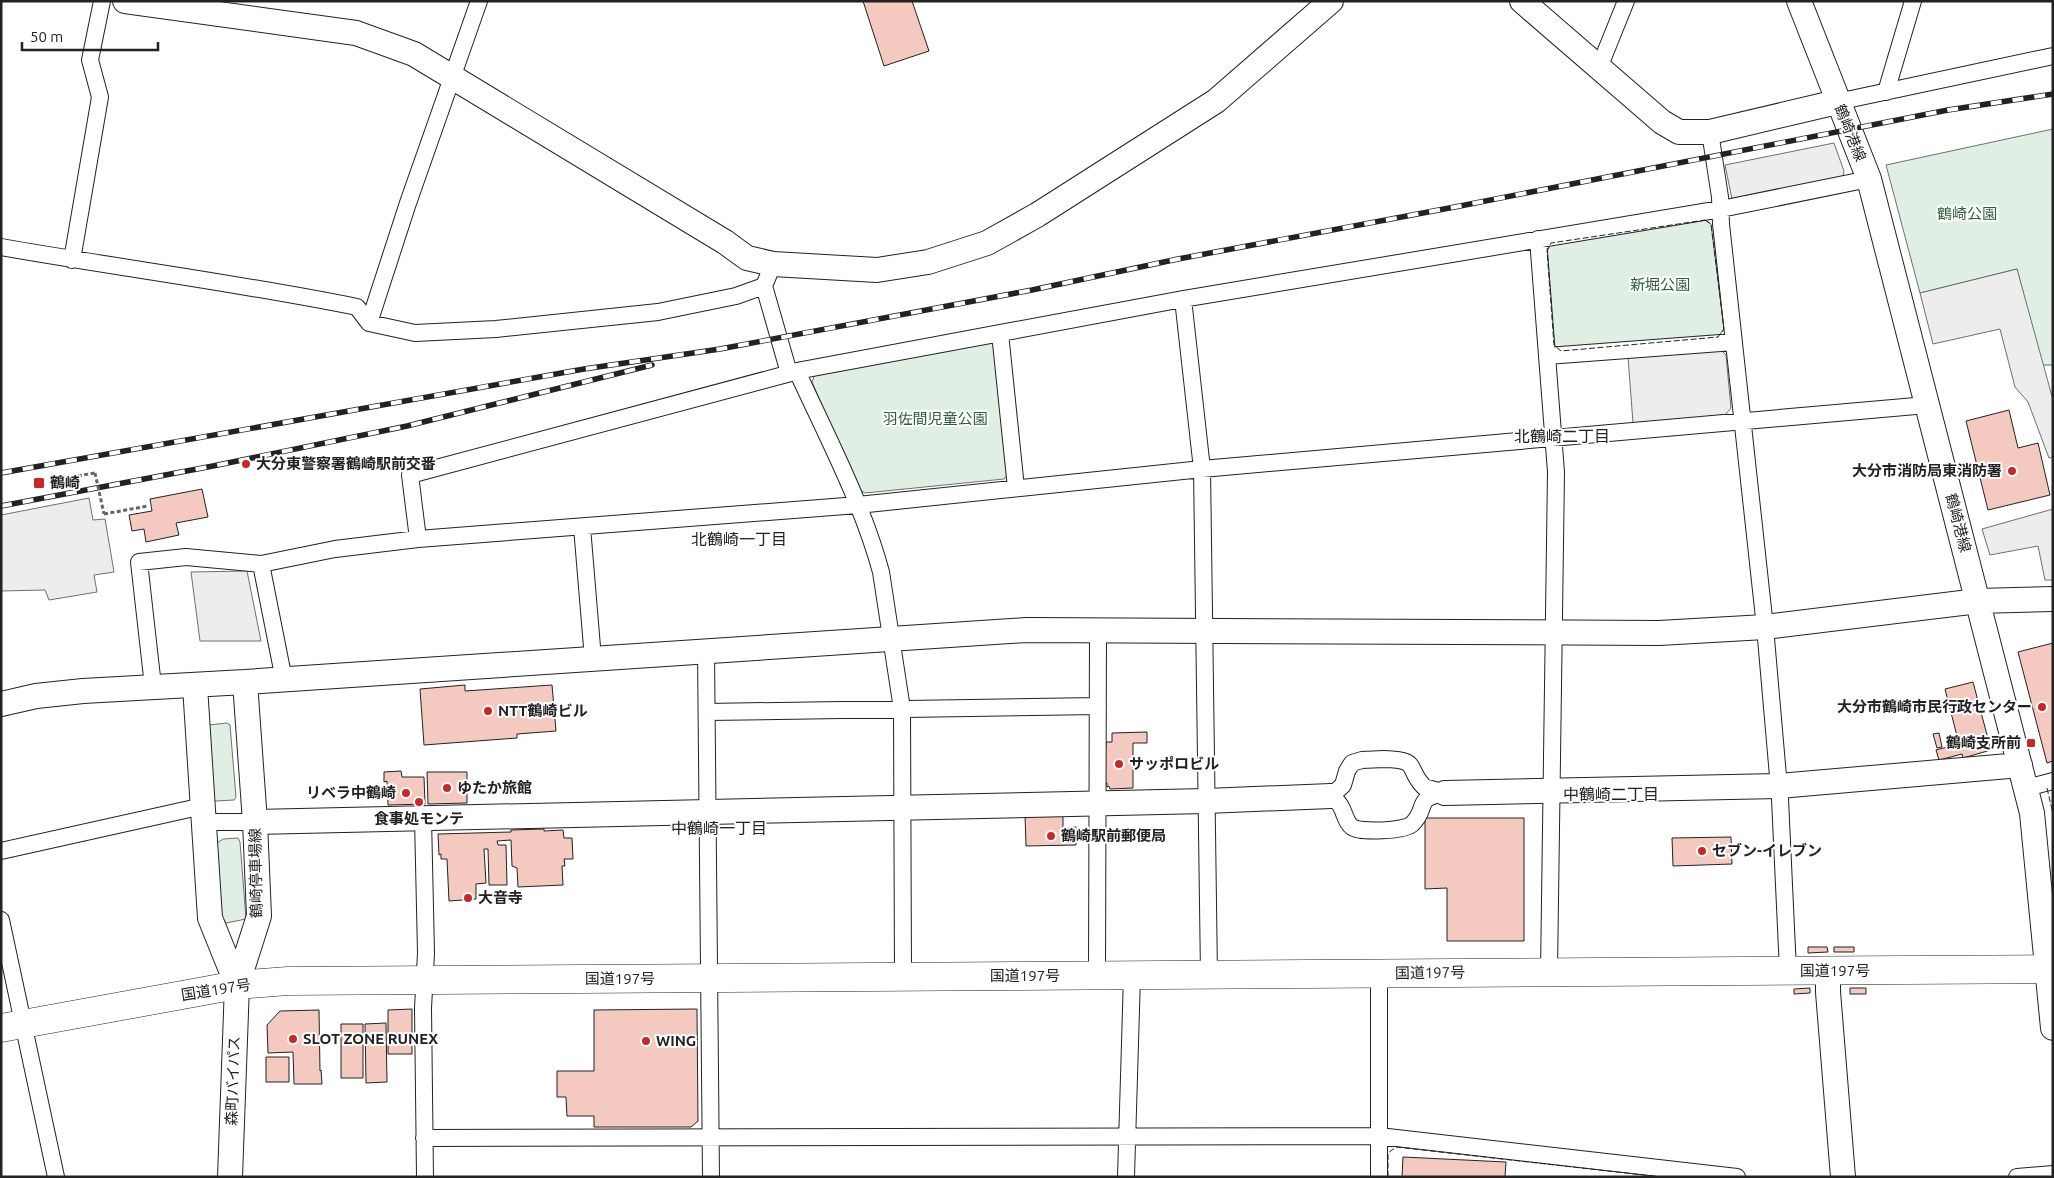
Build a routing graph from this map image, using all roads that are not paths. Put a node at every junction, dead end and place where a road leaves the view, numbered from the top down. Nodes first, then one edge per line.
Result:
1 (102, 1) edge
2 (125, 1) edge
3 (479, 1) edge
4 (1331, 1) edge
5 (1522, 1) edge
6 (1626, 1) edge
7 (1799, 1) edge
8 (1913, 1) edge
9 (2053, 56) edge
10 (1599, 68) junction
11 (452, 78) junction
12 (1886, 92) junction
13 (1837, 102) junction
14 (1710, 132) junction
15 (1869, 179) junction
16 (1721, 216) junction
17 (1538, 239) junction
18 (1, 247) edge
19 (72, 260) junction
20 (769, 275) junction
21 (1183, 299) junction
22 (369, 323) junction
23 (1000, 333) junction
24 (1734, 342) junction
25 (1547, 356) junction
26 (793, 372) junction
27 (1927, 405) junction
28 (1742, 421) junction
29 (1553, 438) junction
30 (1202, 470) junction
31 (1016, 488) junction
32 (858, 505) junction
33 (582, 527) junction
34 (418, 539) junction
35 (261, 564) junction
36 (2053, 599) edge
37 (1978, 601) junction
38 (1764, 627) junction
39 (1098, 630) junction
40 (1204, 631) junction
41 (1554, 633) junction
42 (891, 639) junction
43 (706, 651) junction
44 (593, 659) junction
45 (284, 680) junction
46 (245, 682) junction
47 (153, 686) junction
48 (195, 686) junction
49 (1, 704) edge
50 (1098, 706) junction
51 (902, 709) junction
52 (707, 712) junction
53 (2020, 765) junction
54 (2053, 781) edge
55 (1778, 786) junction
56 (2026, 788) junction
57 (1552, 791) junction
58 (1445, 793) junction
59 (1331, 796) junction
60 (1206, 801) junction
61 (1097, 804) junction
62 (902, 808) junction
63 (708, 812) junction
64 (204, 814) junction
65 (423, 818) junction
66 (255, 822) junction
67 (1, 851) edge
68 (1, 920) edge
69 (2050, 969) edge
70 (1788, 971) junction
71 (1828, 971) junction
72 (1549, 972) junction
73 (1379, 973) junction
74 (1209, 975) junction
75 (902, 976) junction
76 (1096, 976) junction
77 (1132, 976) junction
78 (710, 978) junction
79 (424, 980) junction
80 (238, 985) junction
81 (12, 1026) edge
82 (2053, 1028) edge
83 (1127, 1136) junction
84 (1379, 1136) junction
85 (711, 1137) junction
86 (424, 1138) junction
87 (2053, 1174) edge
88 (225, 1176) edge
89 (56, 1177) edge
90 (425, 1177) edge
91 (711, 1177) edge
92 (1126, 1177) edge
93 (1379, 1177) edge
94 (1737, 1177) edge
95 (1843, 1177) edge
96 (2017, 1177) edge

1 - 19 street
2 - 11 street
3 - 11 street
4 - 20 street
5 - 10 street
6 - 10 street
7 - 13 street, 鶴崎港線
8 - 12 street
9 - 12 street
10 - 14 street
11 - 20 street
11 - 22 street
12 - 13 street
13 - 14 street
13 - 15 street, 鶴崎港線
14 - 16 street
15 - 16 street
15 - 27 street, 鶴崎港線
16 - 17 street
16 - 24 street
17 - 21 street
17 - 25 street
18 - 19 street
19 - 22 street
20 - 22 street
20 - 26 street
21 - 23 street
21 - 30 street
23 - 26 street
23 - 31 street
24 - 25 street
24 - 28 street
25 - 29 street
26 - 32 street
26 - 34 street
27 - 28 street
27 - 37 street, 鶴崎港線
28 - 29 street
28 - 38 street
29 - 30 street
29 - 41 street
30 - 31 street
30 - 40 street
31 - 32 street
32 - 33 street
32 - 42 street
33 - 34 street
33 - 44 street
34 - 35 street
35 - 45 street
35 - 47 street
36 - 37 street
37 - 38 street
37 - 53 street, 鶴崎港線
38 - 41 street
38 - 55 street
39 - 40 street
39 - 42 street
39 - 50 street
40 - 41 street
40 - 60 street
41 - 57 street
42 - 43 street
42 - 51 street
43 - 44 street
43 - 52 street
44 - 45 street
45 - 46 street
46 - 48 street
46 - 66 street, 鶴崎停車場線
47 - 48 street
47 - 49 street
48 - 64 street
50 - 51 street
50 - 61 street
51 - 52 street
51 - 62 street
52 - 63 street
53 - 55 street
53 - 56 street, 鶴崎港線
54 - 56 street
55 - 57 street
55 - 70 street
56 - 69 street, 鶴崎港線
57 - 58 street
57 - 72 street
58 - 59 street
58 - 59 street
59 - 60 street
60 - 61 street
60 - 74 street
61 - 62 street
61 - 76 street
62 - 63 street
62 - 75 street
63 - 65 street
63 - 78 street
64 - 66 street
64 - 67 street
64 - 80 street
65 - 66 street
65 - 79 street
66 - 80 street, 鶴崎停車場線
68 - 81 street
69 - 71 highway, 国道197号
69 - 82 street, 鶴崎港線
70 - 71 highway, 国道197号
70 - 72 highway, 国道197号
71 - 95 street
72 - 73 highway, 国道197号
73 - 74 highway, 国道197号
73 - 84 street
74 - 77 highway, 国道197号
75 - 76 highway, 国道197号
75 - 78 highway, 国道197号
76 - 77 highway, 国道197号
77 - 83 street
78 - 79 highway, 国道197号
78 - 85 street
79 - 80 highway, 国道197号
79 - 86 street
80 - 81 highway, 国道197号
80 - 88 street, 森町バイパス
81 - 89 street
83 - 84 street
83 - 85 street
83 - 92 street
84 - 93 street
84 - 94 street
85 - 86 street
85 - 91 street
86 - 90 street
87 - 96 street

